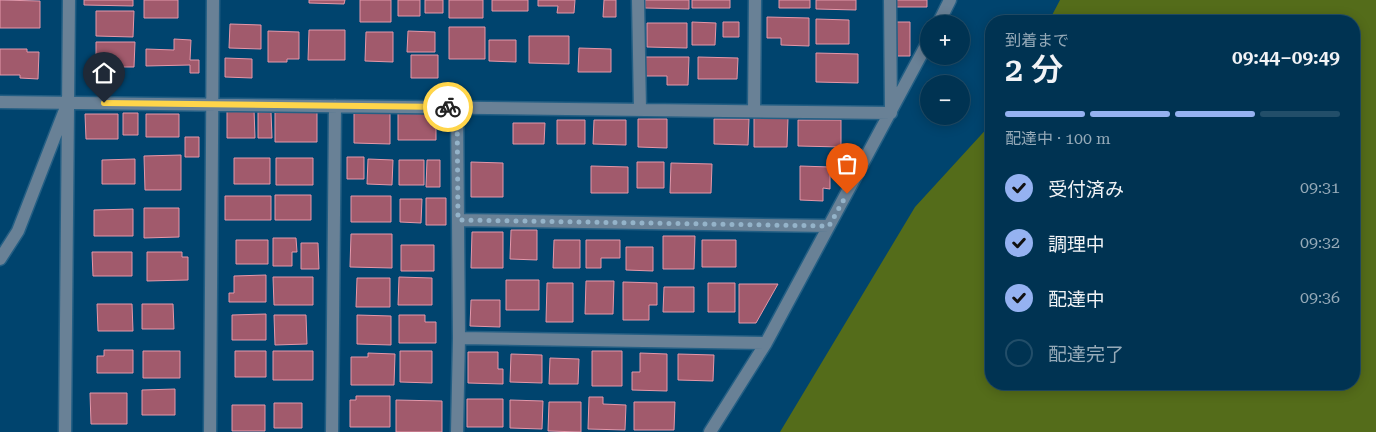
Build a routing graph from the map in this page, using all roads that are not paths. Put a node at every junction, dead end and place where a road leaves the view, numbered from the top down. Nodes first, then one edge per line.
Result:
1 (69, 0) edge
2 (213, 0) edge
3 (638, 0) edge
4 (755, 0) edge
5 (890, 0) edge
6 (950, 0) edge
7 (942, 15) edge
8 (920, 57) edge
9 (0, 102) edge
10 (68, 103) junction
11 (212, 104) junction
12 (335, 106) junction
13 (457, 107) junction
14 (640, 110) junction
15 (754, 111) junction
16 (891, 112) junction
17 (458, 220) junction
18 (829, 226) junction
19 (0, 259) edge
20 (459, 338) junction
21 (766, 343) junction
22 (65, 432) edge
23 (210, 432) edge
24 (332, 432) edge
25 (457, 432) edge
26 (710, 432) edge

1 - 10 street
2 - 11 street
3 - 14 street
4 - 15 street
5 - 16 street
6 - 7 street
8 - 16 street
9 - 10 street
10 - 11 street
10 - 19 street
10 - 22 street
11 - 12 street
11 - 23 street
12 - 13 street
12 - 24 street
13 - 14 street
13 - 17 street
14 - 15 street
15 - 16 street
16 - 18 street
17 - 18 street
17 - 20 street
18 - 21 street
20 - 21 street
20 - 25 street
21 - 26 street

